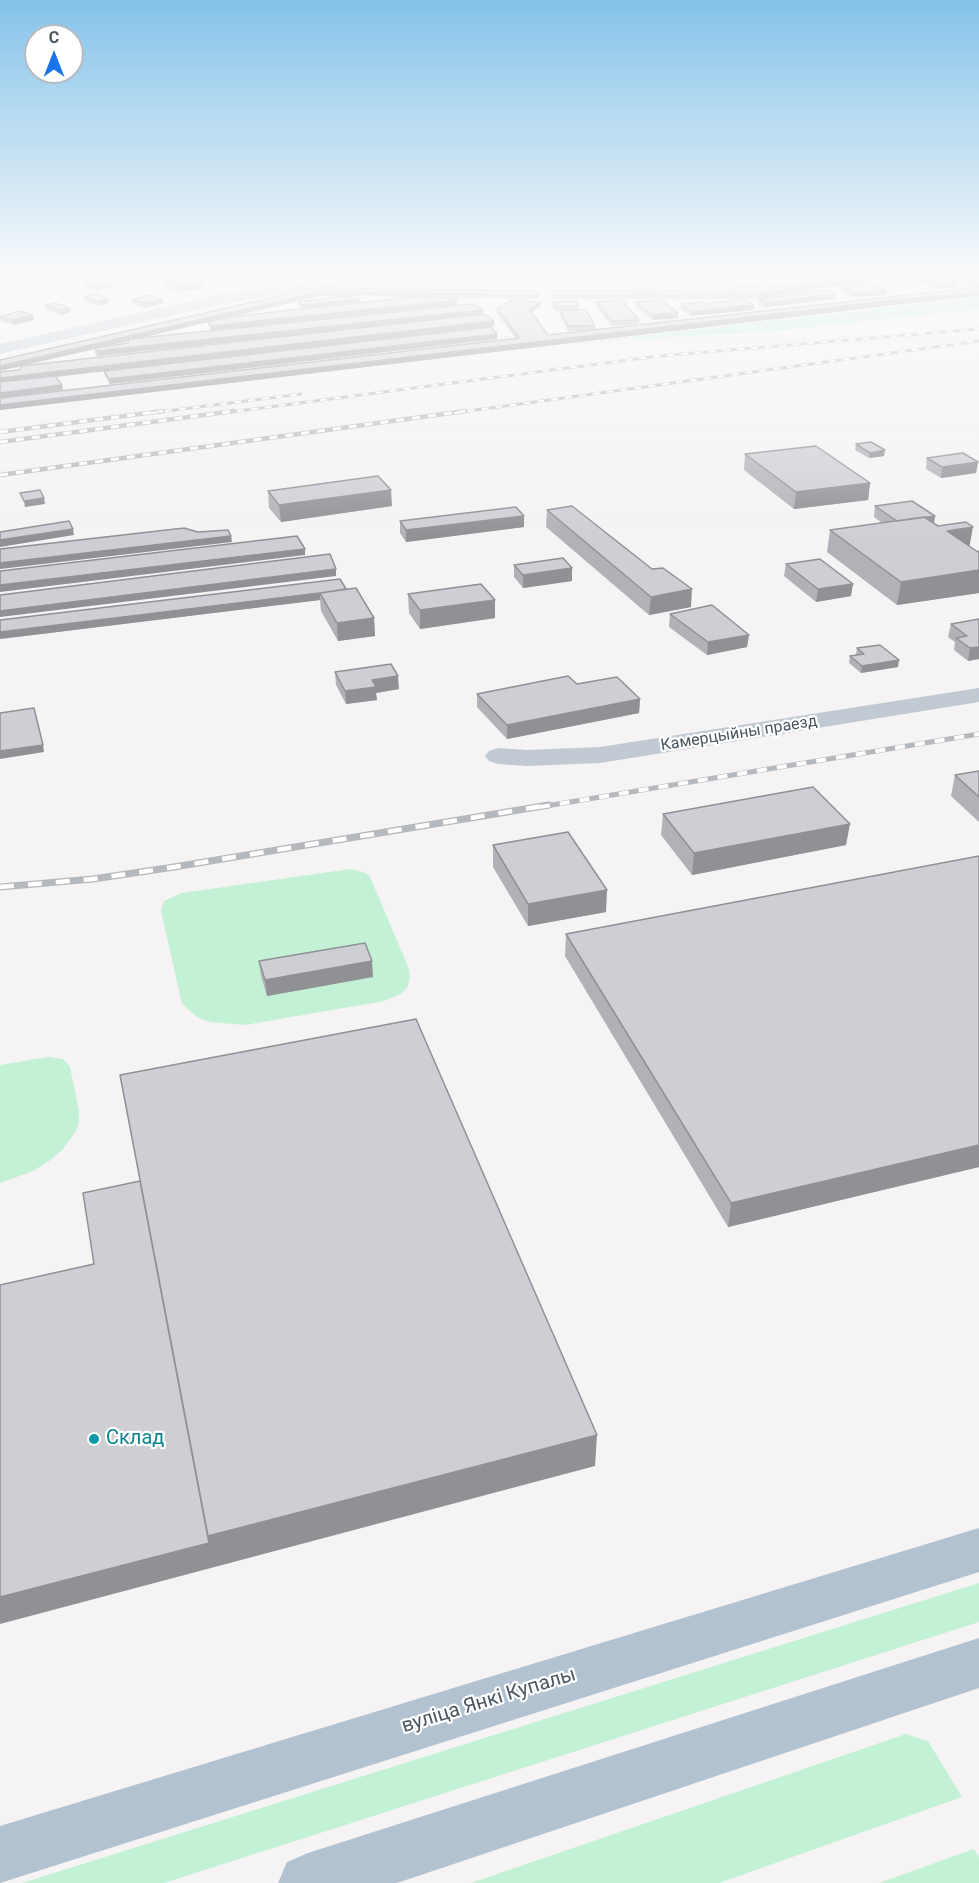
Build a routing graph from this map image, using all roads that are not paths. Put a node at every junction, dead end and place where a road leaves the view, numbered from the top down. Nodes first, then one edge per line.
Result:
1 (979, 695) edge
2 (498, 756) dead end
3 (979, 1550) edge
4 (979, 1663) edge
5 (0, 1855) edge
6 (308, 1883) edge

1 - 2 street, Камерцыйны праезд
3 - 5 main road, вуліца Янкі Купалы
4 - 6 main road

